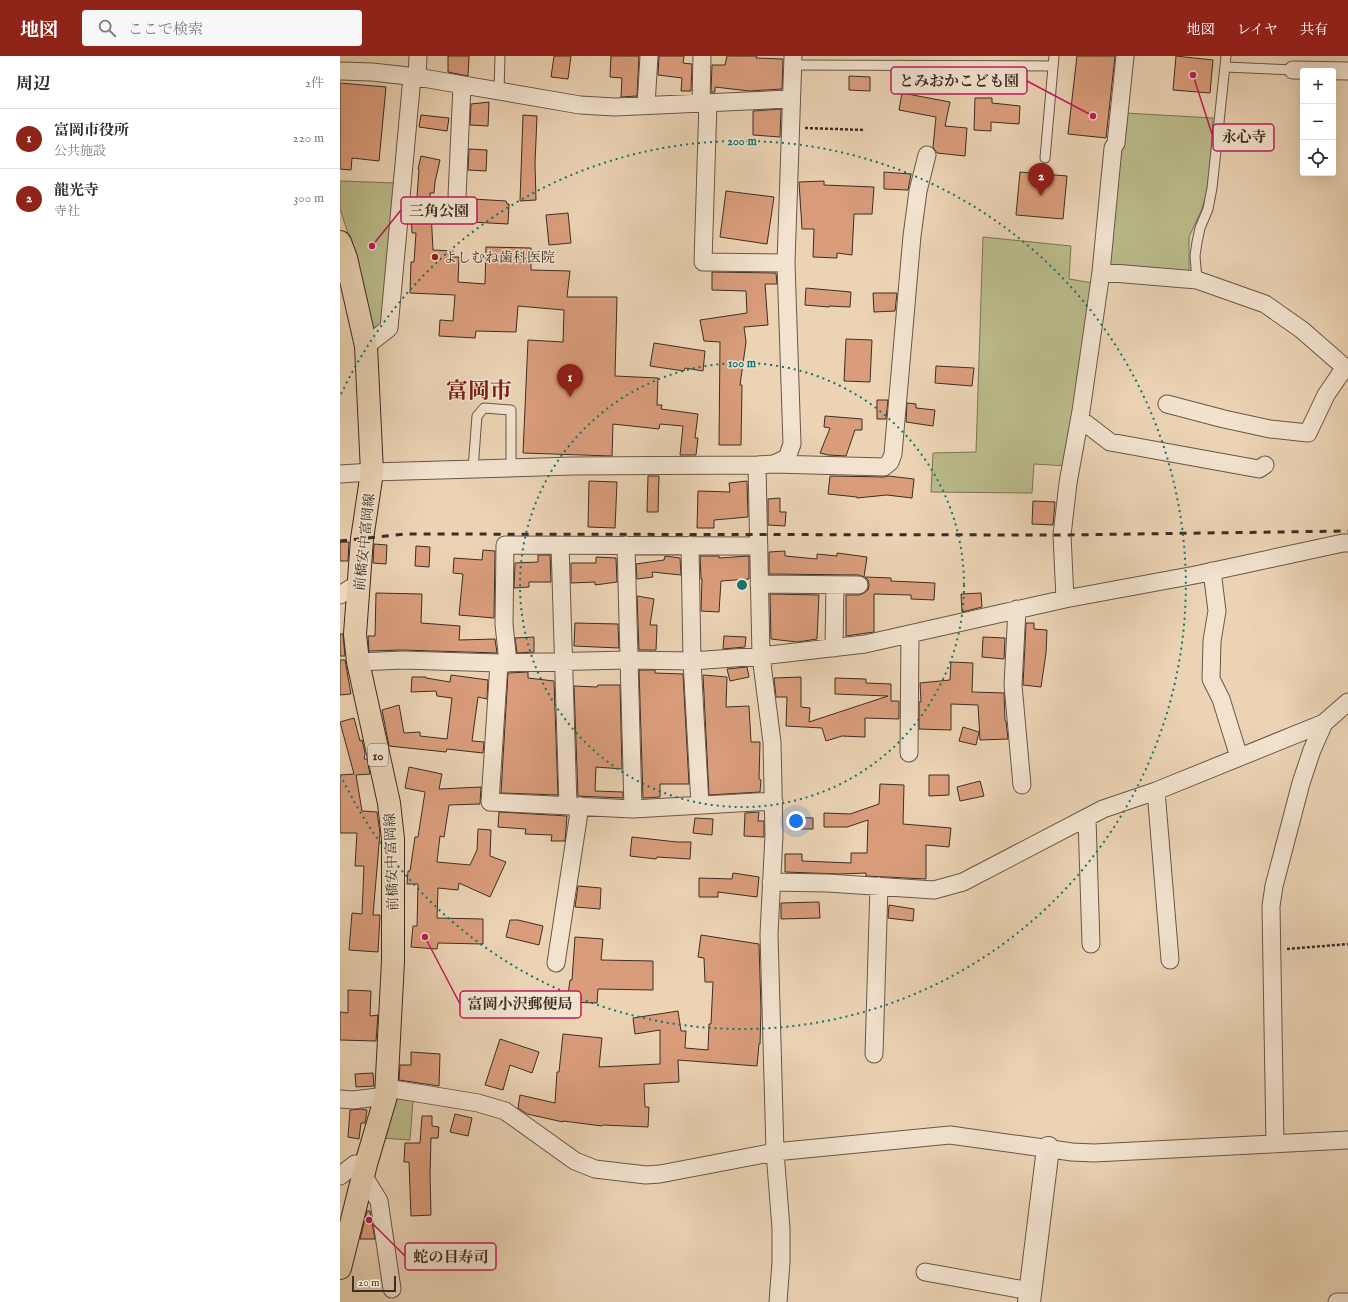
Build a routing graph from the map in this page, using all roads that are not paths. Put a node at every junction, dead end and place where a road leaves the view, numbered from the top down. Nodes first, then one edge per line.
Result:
1 (418, 56) edge
2 (500, 56) edge
3 (649, 56) edge
4 (702, 56) edge
5 (1054, 56) edge
6 (1125, 56) edge
7 (1226, 56) edge
8 (792, 61) edge
9 (1052, 66) junction
10 (1225, 67) junction
11 (1293, 70) joint
12 (340, 71) edge
13 (1348, 71) edge
14 (414, 77) junction
15 (462, 85) junction
16 (499, 91) junction
17 (790, 99) junction
18 (704, 103) junction
19 (646, 105) junction
20 (927, 155) dead end
21 (1045, 158) dead end
22 (457, 197) dead end
23 (340, 242) edge
24 (786, 263) junction
25 (1101, 272) junction
26 (1197, 280) junction
27 (366, 346) junction
28 (1347, 368) edge
29 (1167, 404) dead end
30 (1080, 419) junction
31 (774, 464) junction
32 (757, 465) junction
33 (1264, 465) dead end
34 (511, 468) junction
35 (473, 469) junction
36 (372, 472) junction
37 (340, 474) edge
38 (1348, 543) edge
39 (560, 545) junction
40 (626, 545) junction
41 (690, 545) junction
42 (759, 546) junction
43 (1212, 571) junction
44 (359, 583) junction
45 (759, 584) junction
46 (835, 585) junction
47 (860, 585) dead end
48 (340, 595) edge
49 (1065, 599) junction
50 (1017, 609) junction
51 (910, 634) junction
52 (834, 648) junction
53 (761, 656) junction
54 (628, 660) junction
55 (692, 661) junction
56 (358, 662) junction
57 (565, 662) junction
58 (504, 663) junction
59 (1348, 702) edge
60 (1324, 723) junction
61 (909, 753) dead end
62 (1239, 757) junction
63 (1022, 786) dead end
64 (1156, 791) junction
65 (774, 801) junction
66 (700, 805) junction
67 (574, 806) junction
68 (633, 809) junction
69 (1087, 818) junction
70 (771, 882) junction
71 (879, 886) junction
72 (1091, 944) dead end
73 (1170, 960) dead end
74 (556, 963) dead end
75 (874, 1054) dead end
76 (387, 1092) junction
77 (340, 1099) edge
78 (1348, 1140) edge
79 (1275, 1144) junction
80 (1048, 1148) junction
81 (775, 1152) junction
82 (365, 1170) junction
83 (340, 1176) edge
84 (340, 1268) edge
85 (925, 1272) dead end
86 (392, 1289) dead end
87 (1030, 1296) edge
88 (778, 1302) edge
89 (1337, 1302) edge
90 (1348, 1302) edge

1 - 14 street
2 - 16 lane
3 - 19 street
4 - 18 street
5 - 9 lane
6 - 25 street
7 - 10 lane
8 - 9 lane
8 - 17 street
9 - 21 lane
10 - 11 lane
10 - 26 lane
11 - 13 street
12 - 14 street
14 - 15 street
14 - 27 street
15 - 16 street
15 - 22 street
16 - 19 street
17 - 18 street
17 - 24 street
18 - 19 street
18 - 24 street
20 - 31 street
23 - 27 main road, 前橋安中富岡線 / 10
24 - 31 street
25 - 26 street
25 - 30 street
26 - 28 street
27 - 36 main road, 前橋安中富岡線 / 10
28 - 29 street
30 - 33 street
30 - 49 street
31 - 32 street
32 - 34 street
32 - 42 street
34 - 35 street
34 - 35 lane
35 - 36 street
36 - 37 street
36 - 44 main road, 前橋安中富岡線 / 10
38 - 43 street
39 - 40 street
39 - 57 street
39 - 58 street
40 - 41 street
40 - 54 street
41 - 42 street
41 - 55 street
42 - 45 street
43 - 49 street
43 - 62 street
44 - 48 street
44 - 56 main road, 前橋安中富岡線 / 10
45 - 46 street
45 - 53 street
46 - 47 street
46 - 52 street
49 - 50 street
50 - 51 street
50 - 63 street
51 - 52 street
51 - 61 street
52 - 53 street
53 - 55 street
53 - 65 street
54 - 55 street
54 - 57 street
54 - 68 street
55 - 66 street
56 - 58 street
56 - 76 main road, 前橋安中富岡線 / 10
57 - 58 street
57 - 67 street
58 - 67 street
59 - 60 street
60 - 62 street
60 - 79 street
62 - 64 street
64 - 69 street
64 - 73 street
65 - 66 street
65 - 70 street
66 - 68 street
67 - 68 street
67 - 74 street
69 - 71 street
69 - 72 street
70 - 71 street
70 - 81 street
71 - 75 street
76 - 77 street
76 - 81 street
76 - 82 main road, 前橋安中富岡線 / 10
78 - 79 street
79 - 80 street
80 - 81 street
80 - 87 street
81 - 88 street
82 - 83 street
82 - 84 main road, 前橋安中富岡線 / 10
82 - 86 street
85 - 87 street
89 - 90 street

